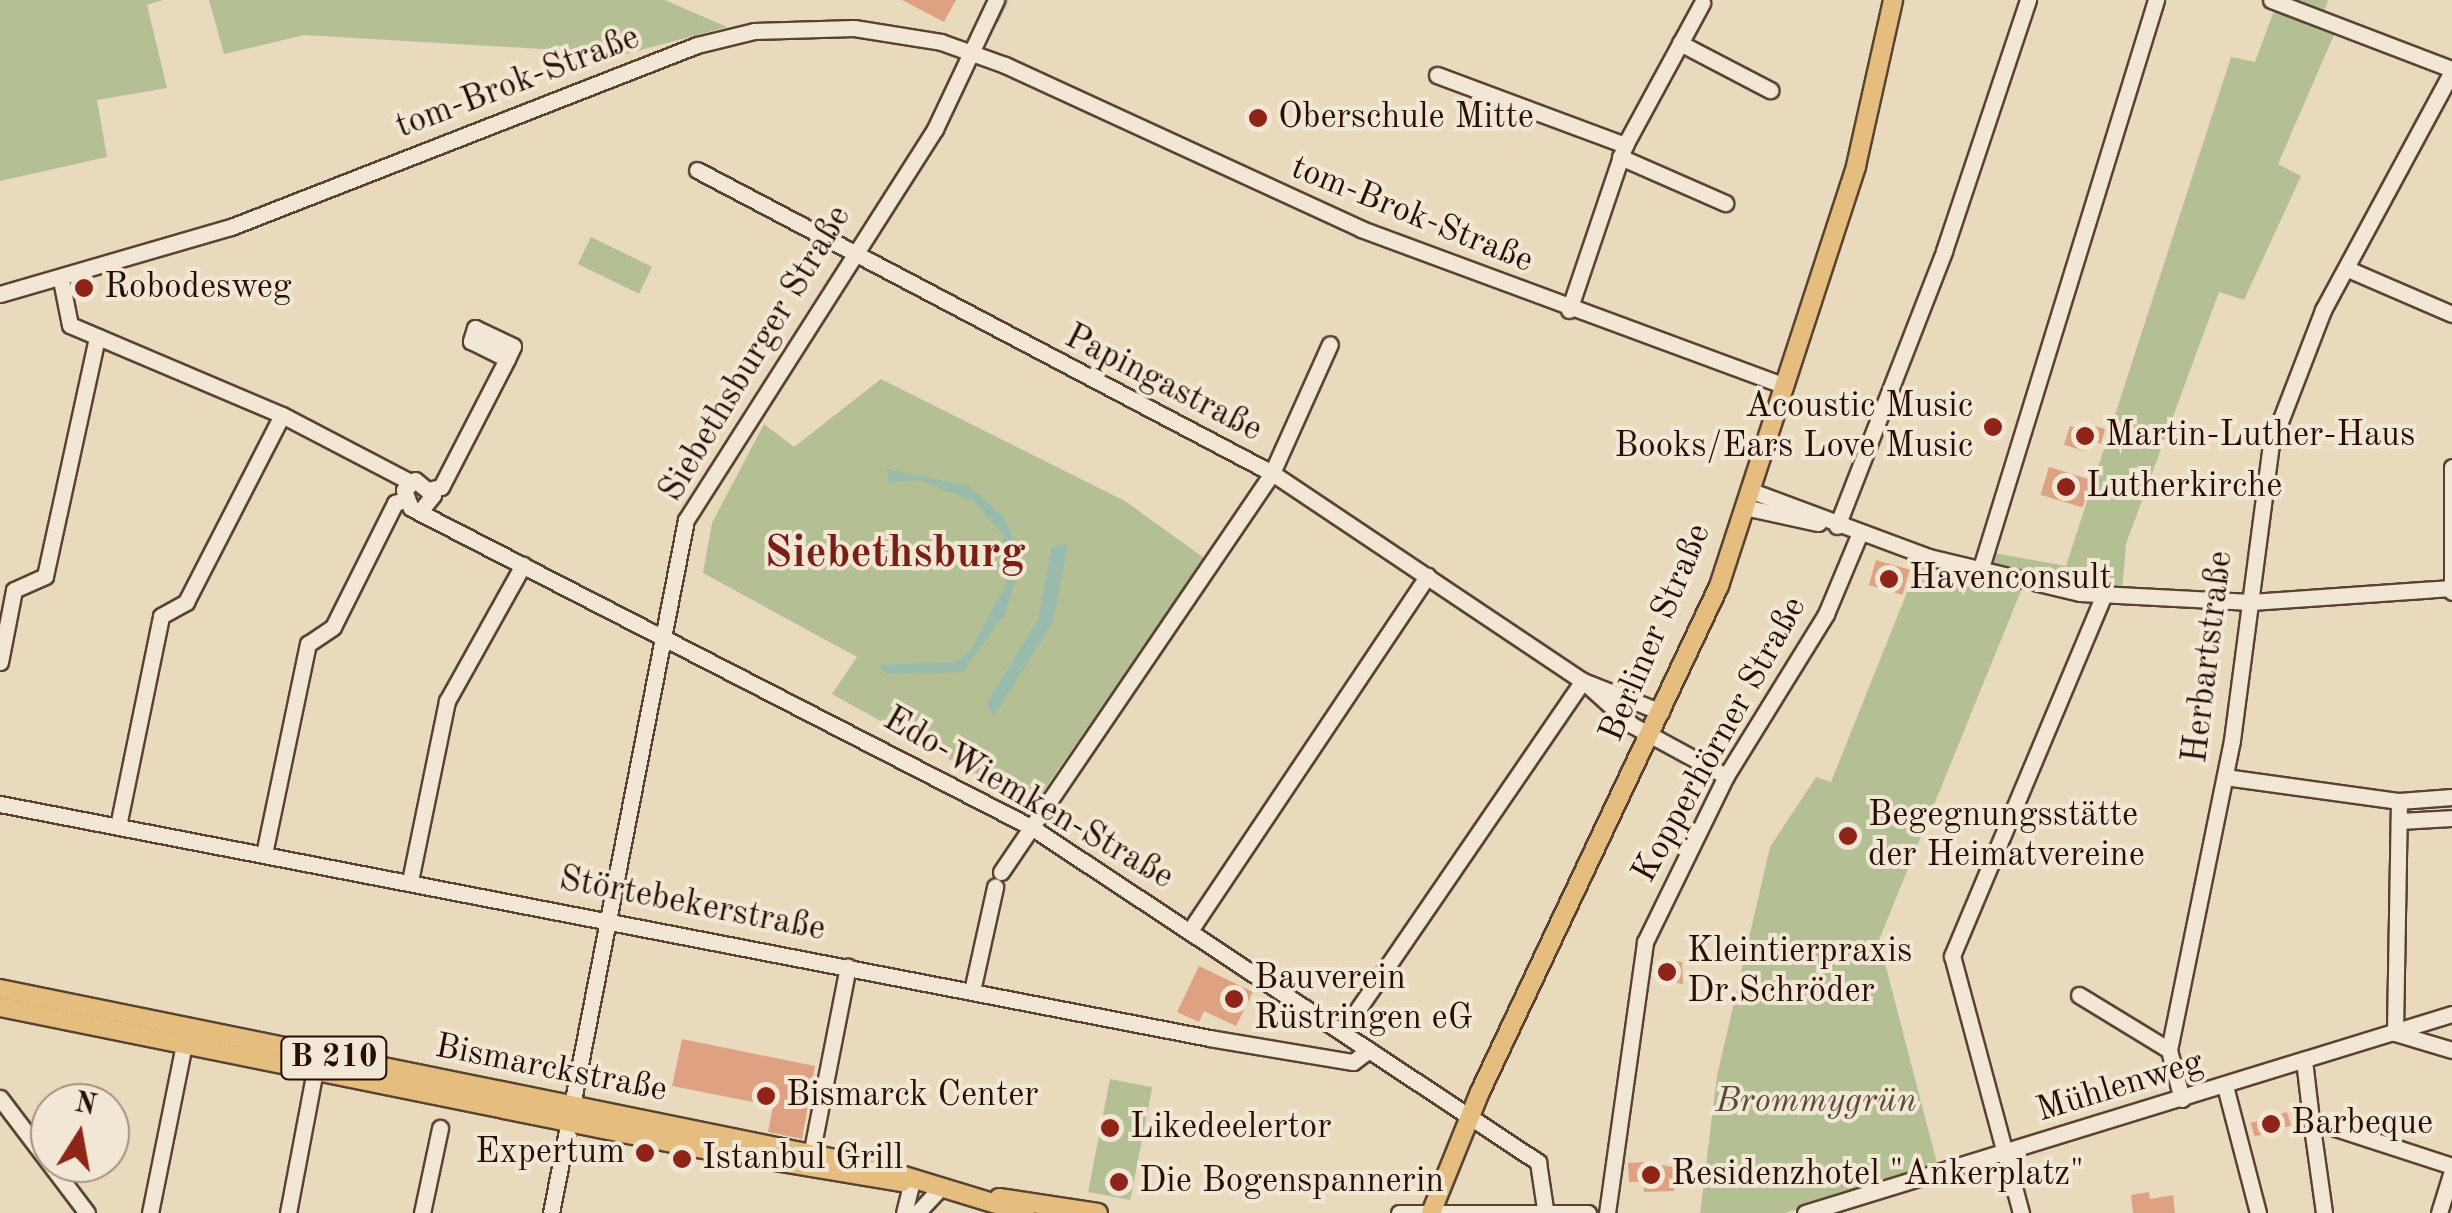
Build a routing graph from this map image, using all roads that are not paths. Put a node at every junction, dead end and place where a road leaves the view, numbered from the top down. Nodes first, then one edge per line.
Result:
1 (996, 0) edge
2 (1894, 0) edge
3 (2028, 0) edge
4 (2156, 0) edge
5 (2271, 0) edge
6 (1702, 3) dead end
7 (1680, 44) junction
8 (971, 52) junction
9 (2452, 70) edge
10 (1437, 75) dead end
11 (1770, 90) dead end
12 (1623, 152) junction
13 (697, 170) dead end
14 (1725, 204) dead end
15 (850, 256) junction
16 (2348, 269) junction
17 (60, 280) junction
18 (0, 294) edge
19 (1569, 310) junction
20 (2452, 314) edge
21 (96, 337) junction
22 (1330, 344) dead end
23 (506, 359) dead end
24 (1785, 386) junction
25 (282, 415) junction
26 (2452, 467) edge
27 (1272, 473) junction
28 (410, 482) junction
29 (432, 490) junction
30 (1746, 498) junction
31 (404, 500) junction
32 (421, 510) junction
33 (1837, 526) junction
34 (1858, 535) junction
35 (524, 565) junction
36 (1980, 571) junction
37 (1428, 576) junction
38 (2452, 589) edge
39 (2104, 594) junction
40 (2252, 602) junction
41 (661, 635) junction
42 (0, 662) edge
43 (1583, 681) junction
44 (1660, 712) junction
45 (1650, 735) junction
46 (1726, 776) junction
47 (2225, 776) junction
48 (2452, 798) edge
49 (2399, 802) junction
50 (0, 804) edge
51 (2452, 818) edge
52 (2399, 821) junction
53 (118, 826) junction
54 (1030, 827) junction
55 (264, 854) junction
56 (410, 881) junction
57 (605, 918) junction
58 (1191, 929) junction
59 (848, 966) junction
60 (0, 989) edge
61 (972, 991) junction
62 (2079, 996) dead end
63 (0, 1007) edge
64 (2452, 1014) edge
65 (1343, 1032) junction
66 (2395, 1033) junction
67 (184, 1044) junction
68 (1369, 1050) junction
69 (2169, 1050) junction
70 (2452, 1050) edge
71 (2304, 1060) junction
72 (315, 1070) junction
73 (2226, 1086) junction
74 (0, 1098) edge
75 (2182, 1099) junction
76 (568, 1113) junction
77 (1468, 1118) junction
78 (2310, 1120) junction
79 (440, 1128) dead end
80 (811, 1155) junction
81 (2005, 1155) junction
82 (2452, 1169) edge
83 (912, 1182) junction
84 (940, 1188) junction
85 (1877, 1194) junction
86 (984, 1197) junction
87 (1546, 1209) junction
88 (1094, 1212) edge
89 (1431, 1212) edge
90 (1483, 1212) edge
91 (87, 1213) edge
92 (150, 1213) edge
93 (288, 1213) edge
94 (422, 1213) edge
95 (551, 1213) edge
96 (904, 1213) edge
97 (917, 1213) edge
98 (1024, 1213) edge
99 (1399, 1213) edge
100 (1588, 1213) edge
101 (1607, 1213) edge
102 (1805, 1213) edge
103 (1882, 1213) edge
104 (2021, 1213) edge
105 (2258, 1213) edge
106 (2324, 1213) edge
107 (2439, 1213) edge

1 - 8 street, Siebethsburger Straße
2 - 24 main road, Berliner Straße
3 - 33 street
4 - 36 street
5 - 9 street
6 - 7 street
7 - 11 street
7 - 12 street
8 - 15 street, Siebethsburger Straße
8 - 17 street, tom-Brok-Straße
8 - 19 street, tom-Brok-Straße
9 - 16 street, Herbartstraße
10 - 12 street
12 - 14 street
12 - 19 street
13 - 15 street, Papingastraße
15 - 27 street, Papingastraße
15 - 41 street, Siebethsburger Straße
16 - 20 street
16 - 40 street, Herbartstraße
17 - 18 street, tom-Brok-Straße
17 - 21 street
19 - 24 street, tom-Brok-Straße
21 - 25 street
21 - 42 street
22 - 27 street
23 - 29 street
24 - 30 main road, Berliner Straße
25 - 28 street
25 - 53 street
26 - 38 street
27 - 37 street, Papingastraße
27 - 54 street
28 - 29 street
28 - 31 street
29 - 32 street
30 - 33 street
30 - 44 main road, Berliner Straße
31 - 32 street, Edo-Wiemken-Straße
31 - 55 street
32 - 35 street, Edo-Wiemken-Straße
33 - 34 street
34 - 36 street
34 - 46 street, Kopperhörner Straße
35 - 41 street, Edo-Wiemken-Straße
35 - 56 street
36 - 39 street
37 - 43 street, Papingastraße
37 - 58 street
38 - 40 street
39 - 40 street
39 - 81 street
40 - 47 street, Herbartstraße
41 - 54 street, Edo-Wiemken-Straße
41 - 57 street, Siebethsburger Straße
43 - 44 street, Papingastraße
43 - 45 street, Papingastraße
43 - 65 street
44 - 45 main road, Berliner Straße
45 - 46 street, Papingastraße
45 - 77 main road, Berliner Straße
46 - 101 street, Kopperhörner Straße
47 - 49 street
47 - 69 street, Herbartstraße
48 - 49 street
49 - 52 street
50 - 53 street, Störtebekerstraße
51 - 52 street
52 - 66 street
53 - 55 street, Störtebekerstraße
54 - 58 street, Edo-Wiemken-Straße
54 - 61 street
55 - 56 street, Störtebekerstraße
56 - 57 street, Störtebekerstraße
57 - 59 street, Störtebekerstraße
57 - 76 street, Siebethsburger Straße
58 - 65 street, Edo-Wiemken-Straße
59 - 61 street, Störtebekerstraße
59 - 80 street
60 - 76 main road, Bismarckstraße / B 210
61 - 68 street, Störtebekerstraße
62 - 69 street
63 - 67 main road, Bismarckstraße / B 210
64 - 66 street, Mühlenweg
65 - 68 street, Edo-Wiemken-Straße
66 - 70 street
66 - 71 street, Mühlenweg
67 - 72 main road, Bismarckstraße / B 210
67 - 92 street
68 - 77 street, Edo-Wiemken-Straße
69 - 75 street, Herbartstraße
71 - 73 street, Mühlenweg
71 - 78 street
72 - 76 main road, Bismarckstraße / B 210
72 - 93 street
73 - 75 street, Mühlenweg
73 - 105 street
74 - 91 street
75 - 81 street, Mühlenweg
76 - 80 main road, Bismarckstraße / B 210
76 - 83 main road, Bismarckstraße / B 210
76 - 95 street, Siebethsburger Straße
77 - 87 street, Edo-Wiemken-Straße
77 - 89 main road, Berliner Straße
78 - 82 street
78 - 106 street
79 - 94 street
80 - 83 main road, Bismarckstraße / B 210
81 - 85 street, Mühlenweg
81 - 104 street
82 - 107 street
83 - 84 main road, Bismarckstraße / B 210
83 - 96 street
84 - 86 main road, Bismarckstraße / B 210
84 - 97 street
85 - 102 street, Mühlenweg
85 - 103 street
86 - 88 main road, Bismarckstraße / B 210
86 - 98 main road, Bismarckstraße / B 210
87 - 90 street
87 - 100 street
89 - 90 street
89 - 99 street

